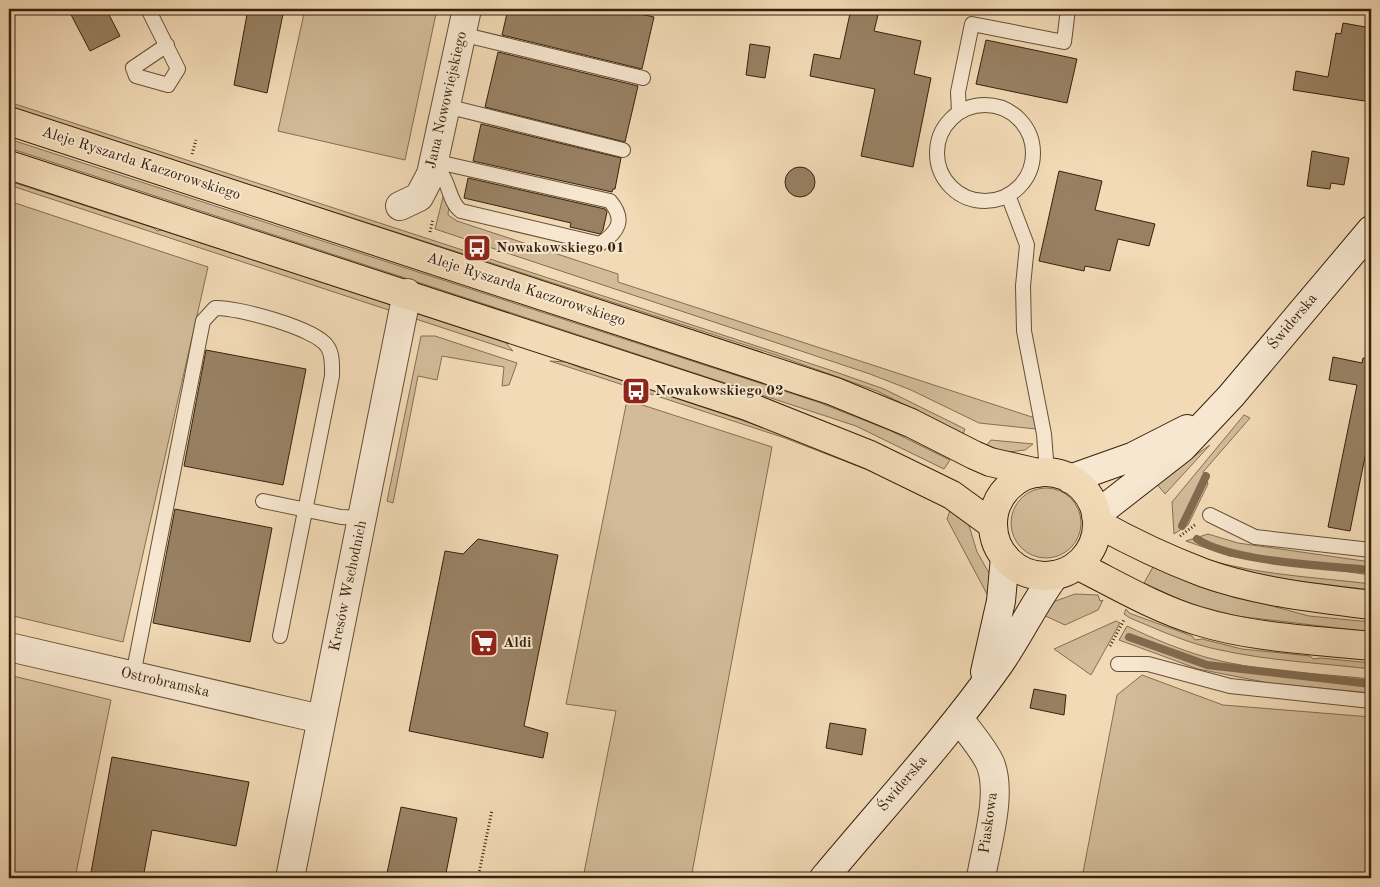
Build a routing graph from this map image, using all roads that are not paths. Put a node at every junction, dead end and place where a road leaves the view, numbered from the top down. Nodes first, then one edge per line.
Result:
1 (148, 9) edge
2 (1068, 9) edge
3 (464, 22) edge
4 (167, 46) dead end
5 (643, 78) dead end
6 (446, 106) junction
7 (959, 112) junction
8 (9, 121) edge
9 (623, 150) dead end
10 (433, 163) junction
11 (9, 165) edge
12 (1008, 196) junction
13 (400, 206) dead end
14 (1371, 230) edge
15 (407, 293) junction
16 (1214, 413) junction
17 (1052, 474) junction
18 (263, 502) dead end
19 (305, 510) junction
20 (1210, 514) dead end
21 (363, 518) junction
22 (1097, 519) junction
23 (993, 525) junction
24 (1371, 550) edge
25 (1004, 557) junction
26 (1066, 570) junction
27 (1371, 605) edge
28 (280, 636) dead end
29 (1371, 646) edge
30 (9, 647) edge
31 (1118, 664) dead end
32 (133, 676) junction
33 (980, 688) junction
34 (1371, 701) edge
35 (959, 718) junction
36 (321, 719) junction
37 (290, 878) edge
38 (824, 878) edge
39 (981, 878) edge

1 - 4 lane
2 - 7 lane
3 - 5 lane
3 - 6 street, Jana Nowowiejskiego
6 - 9 lane
6 - 10 street, Jana Nowowiejskiego
7 - 12 lane
7 - 12 lane
8 - 17 main road, Aleje Ryszarda Kaczorowskiego
10 - 10 lane
10 - 13 street, Jana Nowowiejskiego
11 - 15 main road
12 - 17 lane
14 - 16 street, Świderska
15 - 21 street, Kresów Wschodnich
15 - 23 main road
16 - 17 street, Świderska
16 - 22 street, Świderska
17 - 22 main road
17 - 23 main road
18 - 19 lane
19 - 21 lane
19 - 28 lane
19 - 32 lane
20 - 24 lane
21 - 36 street, Kresów Wschodnich
22 - 26 main road
22 - 27 main road
23 - 25 main road
25 - 26 main road
25 - 33 street, Świderska
26 - 29 main road
26 - 33 street, Świderska
30 - 32 street, Ostrobramska
31 - 34 lane
32 - 36 street, Ostrobramska
33 - 35 street, Świderska
35 - 38 street, Świderska
35 - 39 street, Piaskowa
36 - 37 street, Kresów Wschodnich

